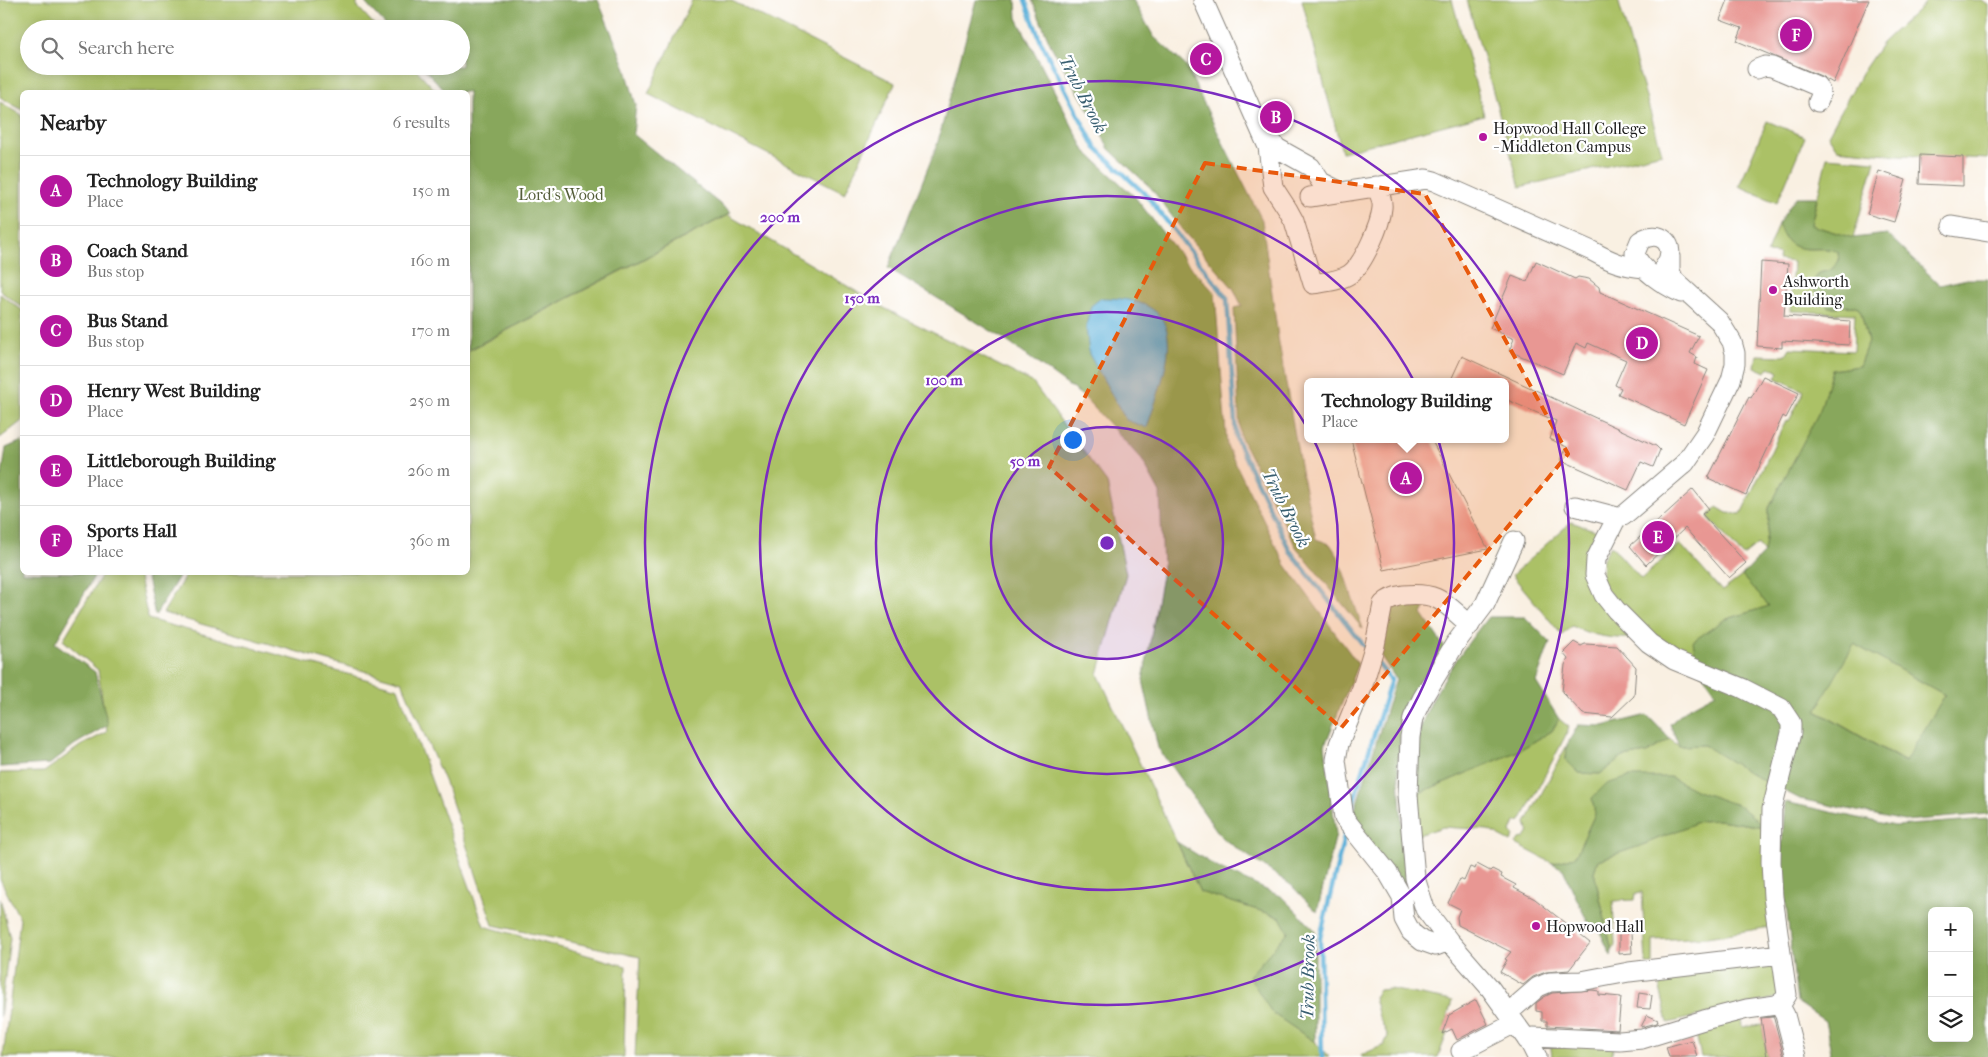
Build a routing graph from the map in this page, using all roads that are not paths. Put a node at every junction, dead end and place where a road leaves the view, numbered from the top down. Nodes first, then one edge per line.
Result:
1 (1203, 0) edge
2 (1757, 69) dead end
3 (1818, 102) dead end
4 (1257, 120) junction
5 (1298, 159) junction
6 (1315, 174) junction
7 (1272, 179) junction
8 (1376, 186) junction
9 (1341, 192) junction
10 (1281, 199) junction
11 (1306, 200) junction
12 (1294, 221) junction
13 (1952, 226) dead end
14 (1988, 232) edge
15 (1640, 241) junction
16 (1592, 251) junction
17 (1670, 256) junction
18 (1646, 269) junction
19 (1696, 298) junction
20 (1575, 506) dead end
21 (1617, 517) junction
22 (1514, 540) dead end
23 (1470, 624) junction
24 (1449, 941) junction
25 (1781, 954) junction
26 (1779, 1004) junction
27 (1511, 1018) junction
28 (1528, 1040) junction
29 (1615, 1049) edge
30 (1461, 1051) dead end
31 (1537, 1057) edge
32 (1796, 1057) edge

1 - 4 street
2 - 3 street
4 - 5 street
4 - 7 street
5 - 6 street
5 - 7 street
6 - 9 street
6 - 11 street
7 - 10 street
8 - 9 street
8 - 12 street
8 - 16 street
9 - 11 street
10 - 11 street
10 - 12 street
11 - 12 street
13 - 14 street
15 - 16 street
15 - 17 street
15 - 18 street
16 - 18 street
17 - 18 street
17 - 19 street
18 - 19 street
19 - 21 street
20 - 21 street
21 - 25 street
22 - 23 street
23 - 24 street
23 - 24 street
24 - 27 street
25 - 26 street
25 - 27 street
26 - 29 street
26 - 32 street
27 - 28 street
27 - 30 street
28 - 29 street
28 - 31 street

